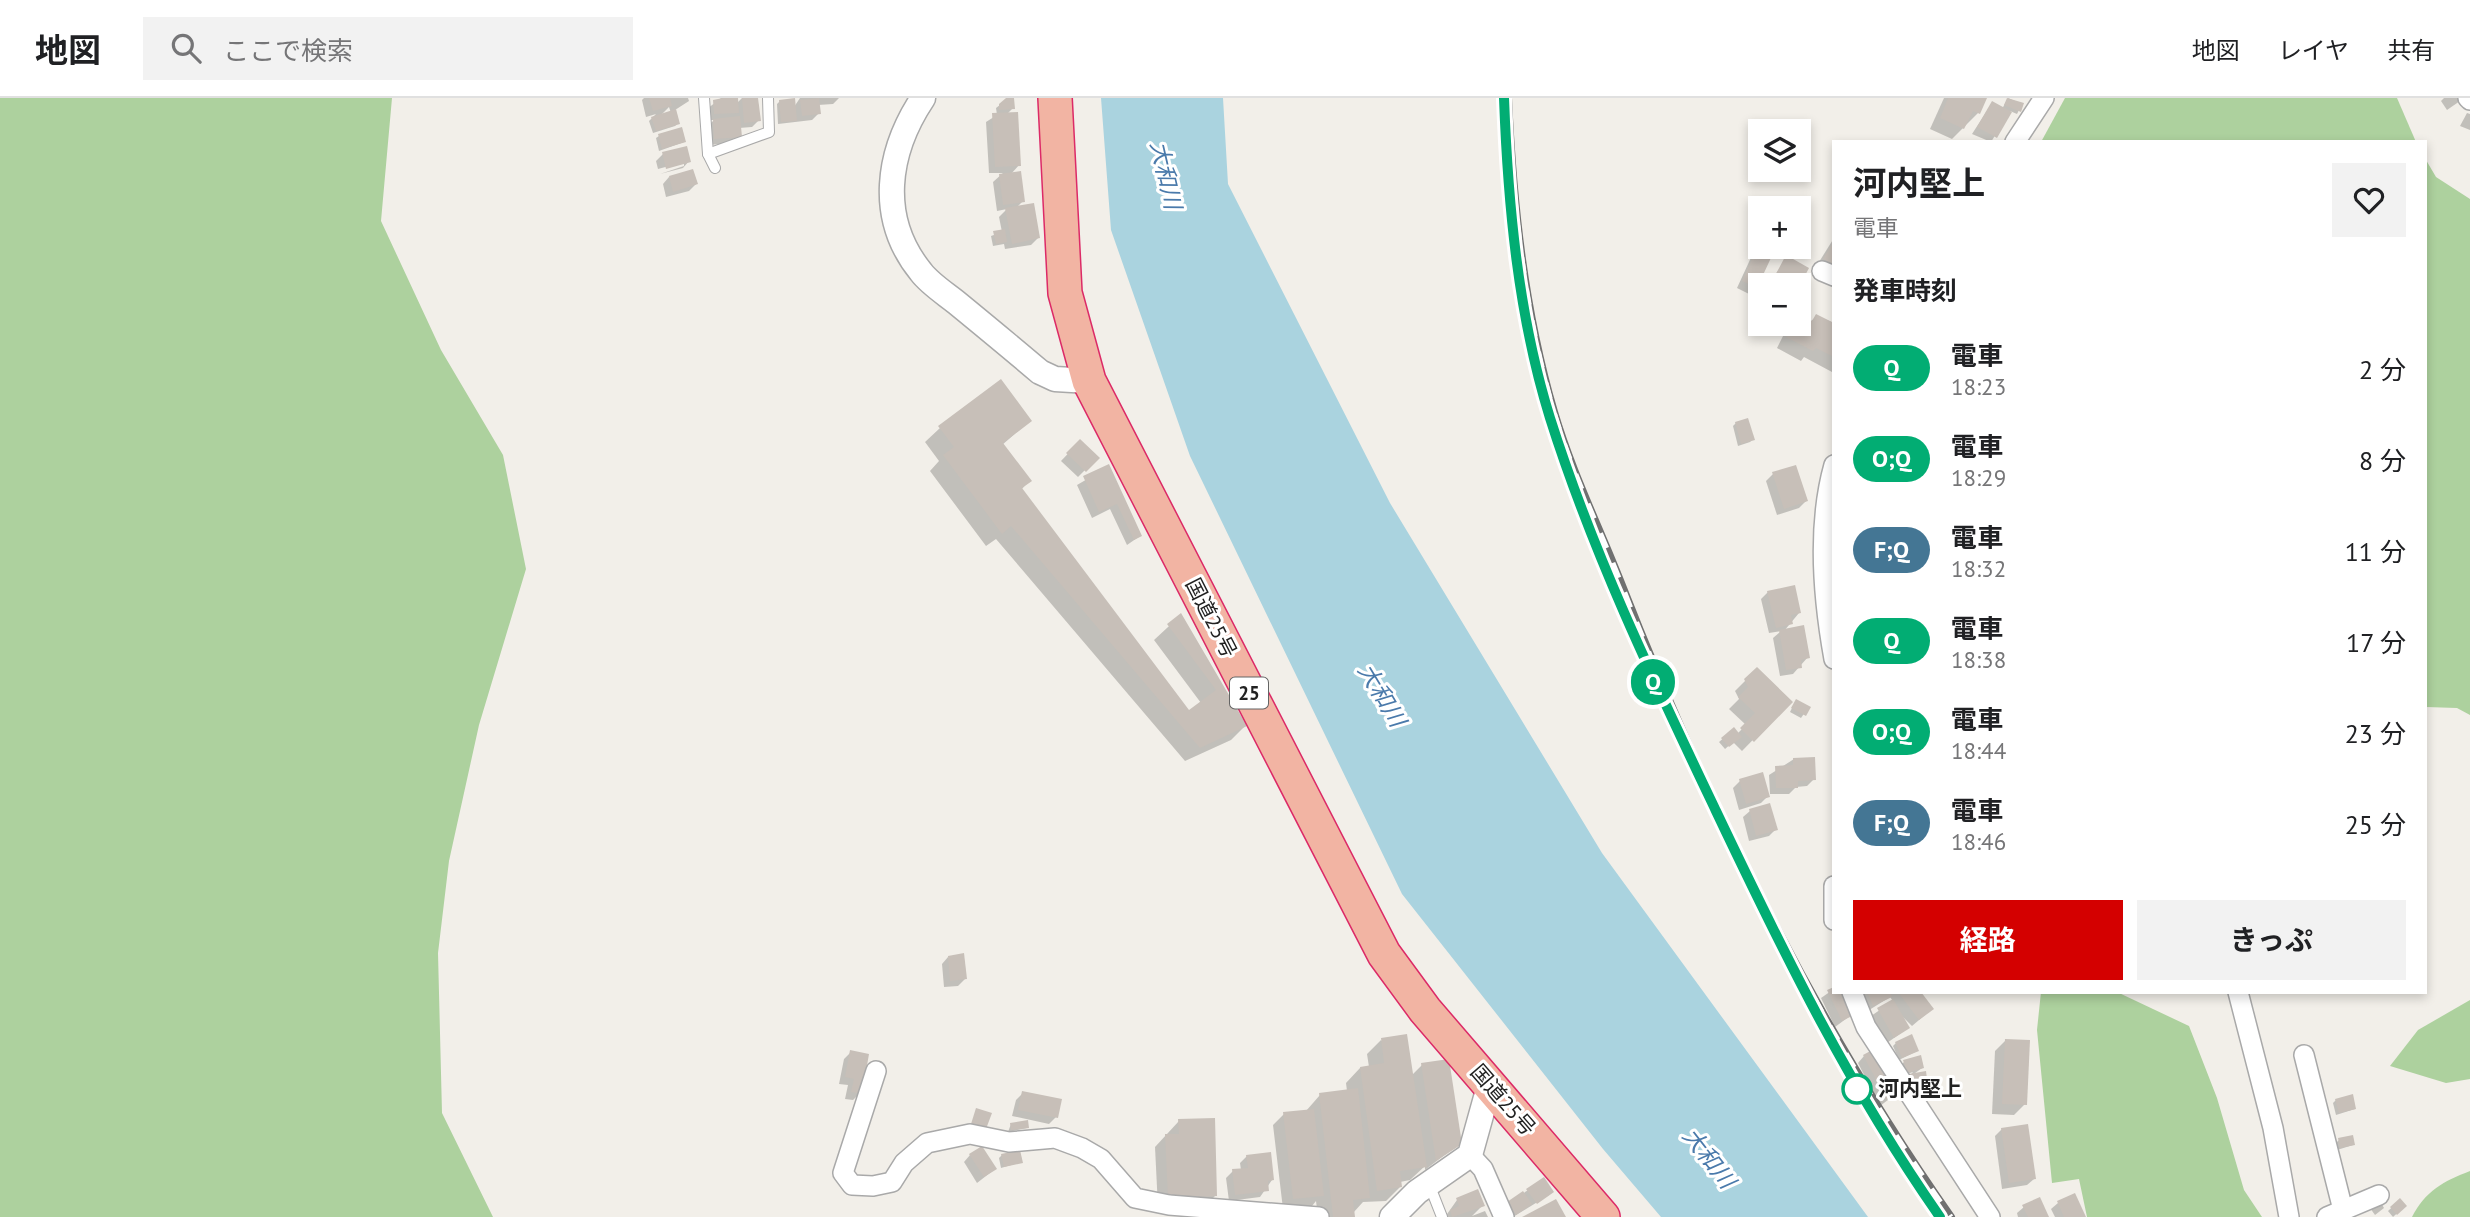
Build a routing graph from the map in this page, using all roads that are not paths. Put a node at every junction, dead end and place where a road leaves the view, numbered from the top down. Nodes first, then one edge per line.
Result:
1 (704, 98) edge
2 (768, 98) edge
3 (923, 98) edge
4 (1055, 98) edge
5 (2044, 98) edge
6 (2016, 140) edge
7 (708, 153) junction
8 (715, 167) dead end
9 (1089, 381) junction
10 (1832, 482) edge
11 (1832, 648) edge
12 (1853, 994) edge
13 (2239, 994) edge
14 (2304, 1055) dead end
15 (876, 1071) dead end
16 (1490, 1083) junction
17 (1470, 1155) junction
18 (1429, 1184) junction
19 (2379, 1195) dead end
20 (2335, 1214) edge
21 (1319, 1217) edge
22 (1392, 1217) edge
23 (1442, 1217) edge
24 (1504, 1217) edge
25 (1603, 1217) edge
26 (1990, 1217) edge
27 (2289, 1217) edge

1 - 7 lane
2 - 7 lane
3 - 9 street
4 - 9 highway, 国道25号 / 25
5 - 6 street
7 - 8 lane
9 - 16 highway, 国道25号 / 25
10 - 11 street
12 - 26 street
13 - 27 street
14 - 20 street
15 - 21 street
16 - 17 street
16 - 25 highway, 国道25号 / 25
17 - 18 street
17 - 24 street
18 - 22 street
18 - 23 lane
19 - 20 street

